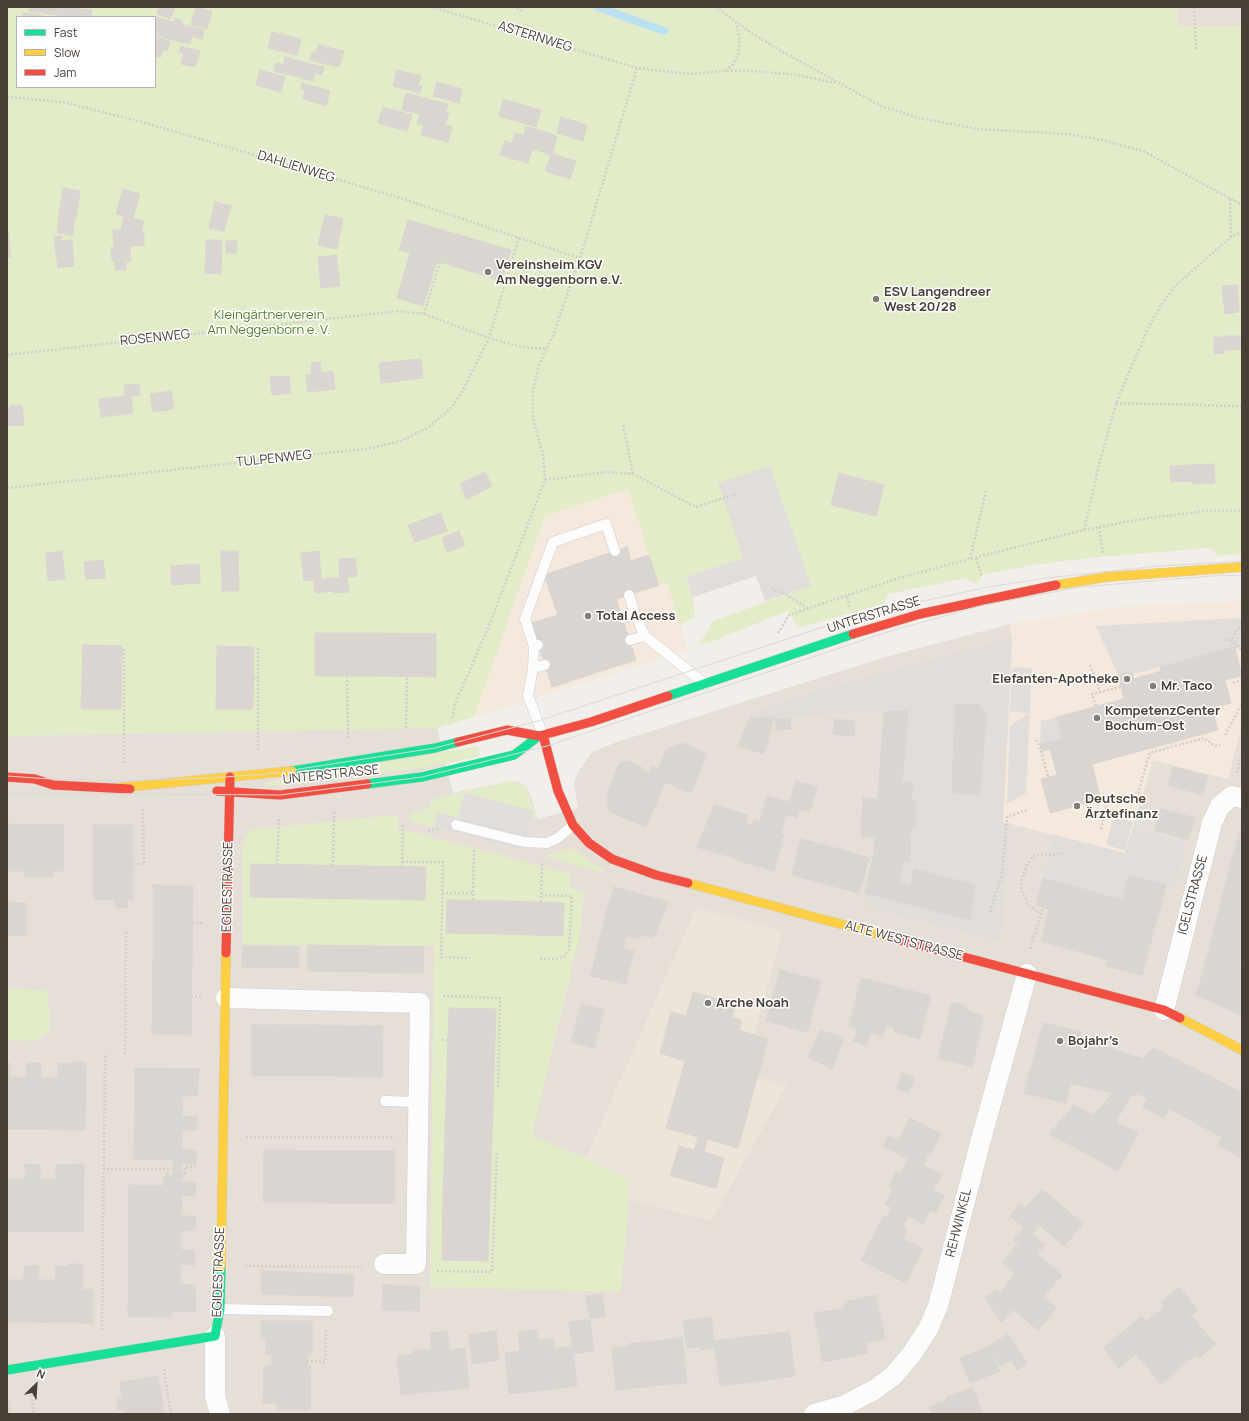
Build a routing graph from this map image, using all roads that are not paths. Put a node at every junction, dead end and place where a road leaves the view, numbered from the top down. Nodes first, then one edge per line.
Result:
1 (615, 551) dead end
2 (1242, 567) edge
3 (1227, 569) junction
4 (1242, 571) edge
5 (629, 595) dead end
6 (635, 614) junction
7 (623, 618) dead end
8 (645, 636) junction
9 (630, 640) dead end
10 (545, 665) dead end
11 (533, 668) junction
12 (705, 684) junction
13 (541, 735) junction
14 (7, 777) edge
15 (230, 777) junction
16 (53, 785) junction
17 (116, 788) junction
18 (191, 790) dead end
19 (40, 791) dead end
20 (206, 791) dead end
21 (230, 791) junction
22 (1242, 798) edge
23 (456, 825) dead end
24 (573, 825) junction
25 (1027, 974) junction
26 (226, 998) junction
27 (1164, 1010) junction
28 (1242, 1050) edge
29 (385, 1101) dead end
30 (418, 1102) junction
31 (384, 1264) road end
32 (220, 1309) junction
33 (327, 1311) road end
34 (215, 1336) junction
35 (7, 1370) edge
36 (220, 1414) edge
37 (814, 1414) edge

1 - 11 lane
2 - 3 main road, UNTERSTRASSE
3 - 4 main road, UNTERSTRASSE
3 - 12 main road, UNTERSTRASSE
5 - 6 lane
6 - 7 lane
6 - 8 lane
8 - 9 lane
8 - 12 lane
10 - 11 lane
11 - 13 lane
12 - 13 main road, UNTERSTRASSE
13 - 15 main road, UNTERSTRASSE
13 - 21 main road, UNTERSTRASSE
13 - 24 main road, ALTE WESTSTRASSE
14 - 16 main road, UNTERSTRASSE
15 - 17 main road, UNTERSTRASSE
15 - 21 main road, EGIDESTRASSE
16 - 17 main road, UNTERSTRASSE
16 - 19 main road, UNTERSTRASSE
17 - 18 main road, UNTERSTRASSE
20 - 21 main road, UNTERSTRASSE
21 - 26 main road, EGIDESTRASSE
22 - 27 street, IGELSTRASSE
23 - 24 lane
24 - 25 main road, ALTE WESTSTRASSE
25 - 27 main road, ALTE WESTSTRASSE
25 - 37 street, REHWINKEL
26 - 30 street
26 - 32 main road, EGIDESTRASSE
27 - 28 main road, ALTE WESTSTRASSE
29 - 30 lane
30 - 31 street
32 - 33 lane
32 - 34 main road, EGIDESTRASSE
34 - 35 main road, EGIDESTRASSE
34 - 36 street

